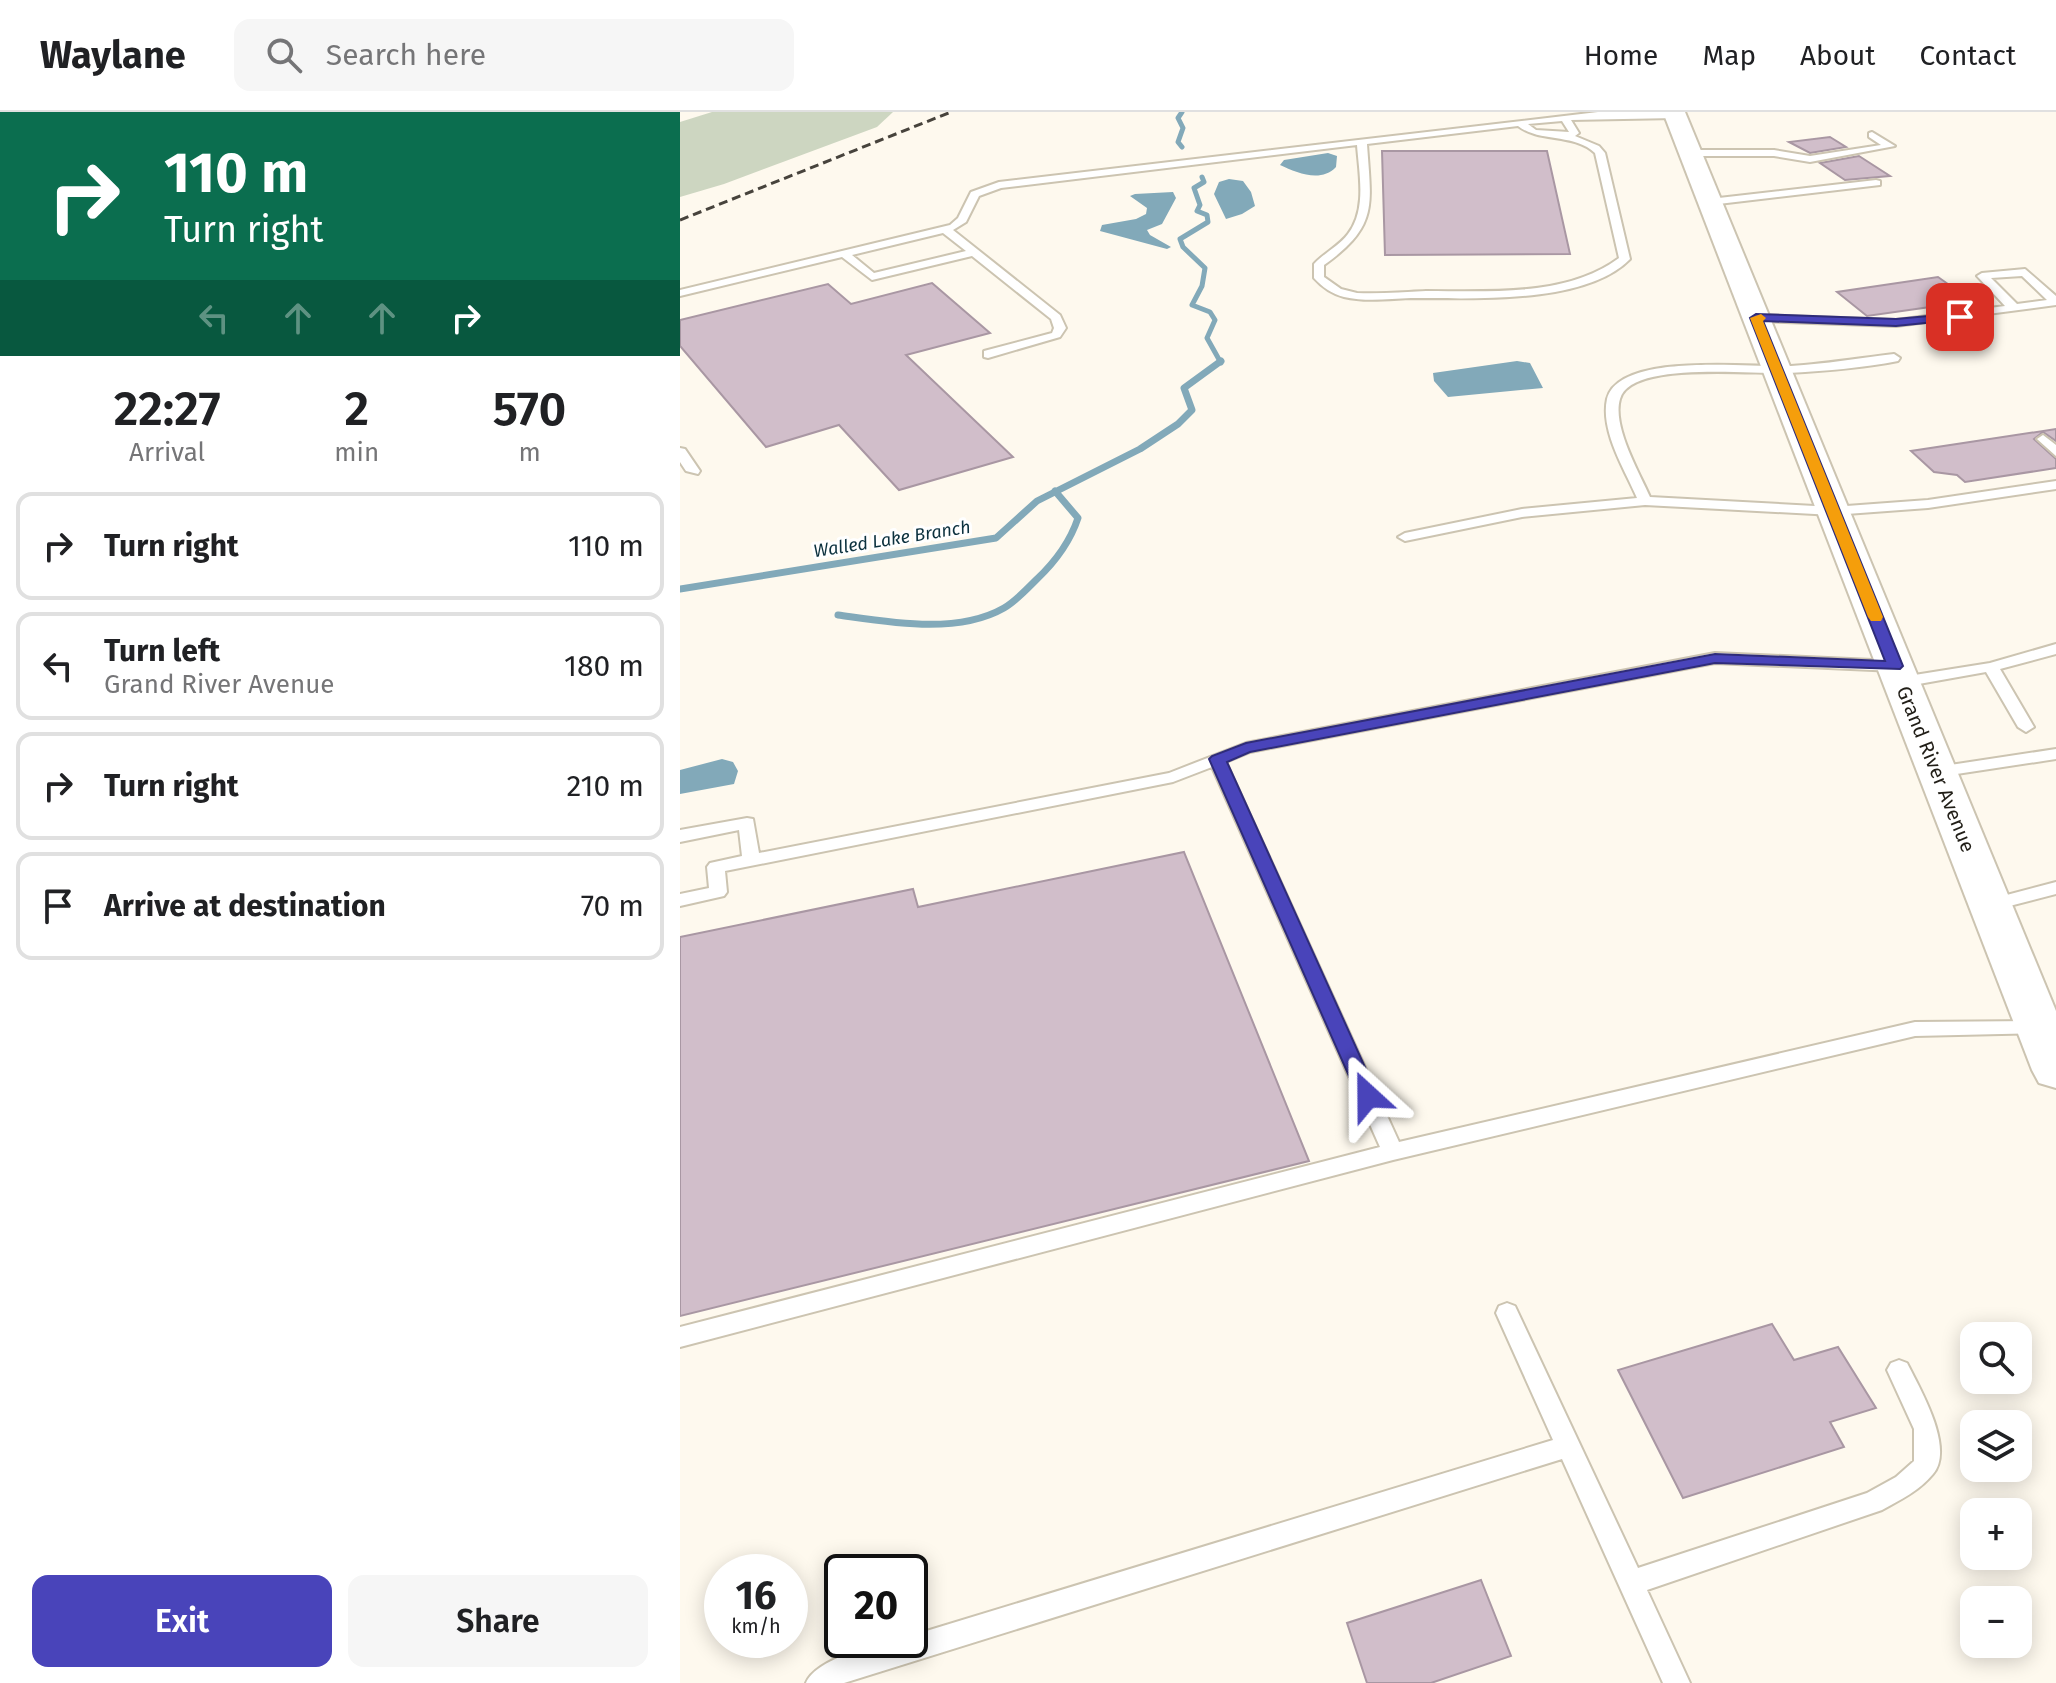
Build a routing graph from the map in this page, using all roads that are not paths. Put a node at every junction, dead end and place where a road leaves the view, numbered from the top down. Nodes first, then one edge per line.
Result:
1 (1675, 114) edge
2 (1565, 118) junction
3 (1520, 123) junction
4 (1533, 133) junction
5 (1517, 135) dead end
6 (1872, 135) dead end
7 (1567, 136) junction
8 (1362, 141) junction
9 (1691, 153) junction
10 (1876, 183) dead end
11 (1710, 202) junction
12 (946, 230) junction
13 (974, 252) junction
14 (846, 255) junction
15 (680, 293) edge
16 (2056, 302) edge
17 (2014, 308) junction
18 (1756, 318) junction
19 (988, 354) dead end
20 (1894, 358) dead end
21 (1777, 370) junction
22 (2043, 439) dead end
23 (680, 452) edge
24 (2056, 452) edge
25 (693, 471) dead end
26 (2056, 485) edge
27 (1645, 501) junction
28 (1833, 511) junction
29 (1405, 537) dead end
30 (2056, 649) edge
31 (1991, 667) junction
32 (1898, 674) junction
33 (2026, 727) dead end
34 (2056, 754) edge
35 (1217, 759) junction
36 (1937, 772) junction
37 (680, 836) edge
38 (751, 860) junction
39 (2056, 888) edge
40 (680, 900) edge
41 (1990, 905) junction
42 (2039, 1028) junction
43 (2056, 1070) edge
44 (1393, 1152) junction
45 (1507, 1313) dead end
46 (680, 1337) edge
47 (1899, 1370) dead end
48 (1568, 1446) junction
49 (1631, 1583) junction
50 (819, 1683) edge
51 (1677, 1683) edge

1 - 2 lane
1 - 9 main road, Grand River Avenue
2 - 3 lane
2 - 7 lane
3 - 4 lane
3 - 8 lane
4 - 5 lane
4 - 7 lane
6 - 9 lane
7 - 8 lane
8 - 12 lane
9 - 11 main road, Grand River Avenue
10 - 11 lane
11 - 18 main road, Grand River Avenue
12 - 13 lane
12 - 14 lane
13 - 14 lane
13 - 19 lane
14 - 15 lane
16 - 17 lane
16 - 17 lane
17 - 18 lane
18 - 21 main road, Grand River Avenue
20 - 21 lane
21 - 27 lane
21 - 28 main road, Grand River Avenue
22 - 24 lane
23 - 25 lane
26 - 28 lane
27 - 28 lane
27 - 29 lane
28 - 32 main road, Grand River Avenue
30 - 31 lane
31 - 32 lane
31 - 33 lane
32 - 35 lane
32 - 36 main road, Grand River Avenue
34 - 36 lane
35 - 38 lane
35 - 44 lane
36 - 41 main road, Grand River Avenue
37 - 38 lane
38 - 40 lane
39 - 41 lane
41 - 42 main road, Grand River Avenue
42 - 43 main road, Grand River Avenue
42 - 44 lane
44 - 46 lane
45 - 48 lane
47 - 49 lane
48 - 49 lane
48 - 50 lane
49 - 51 lane

